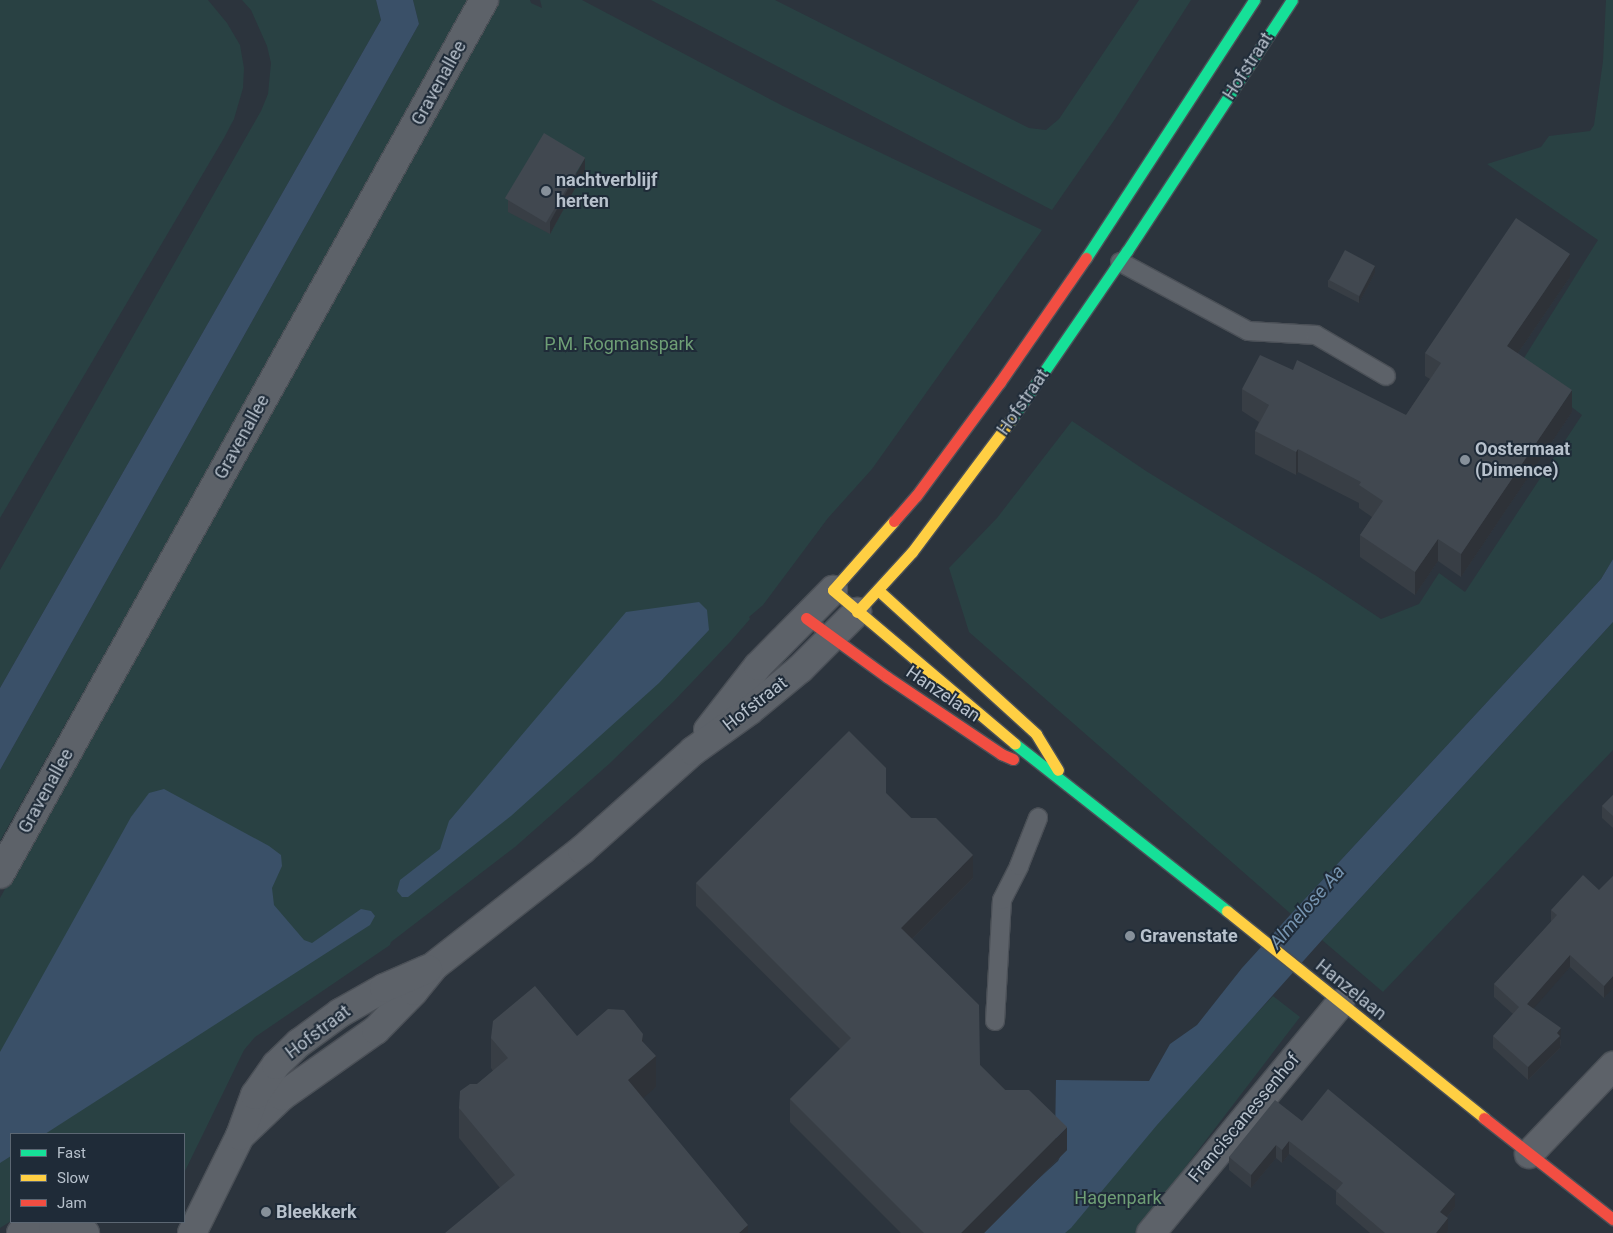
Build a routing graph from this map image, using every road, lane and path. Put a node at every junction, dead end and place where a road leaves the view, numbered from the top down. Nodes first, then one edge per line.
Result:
1 (484, 0) edge
2 (1254, 0) edge
3 (1292, 0) edge
4 (1120, 262) junction
5 (1386, 376) dead end
6 (833, 590) junction
7 (878, 590) junction
8 (857, 612) junction
9 (806, 618) junction
10 (832, 638) junction
11 (693, 752) junction
12 (1069, 786) junction
13 (1038, 818) dead end
14 (0, 874) edge
15 (1340, 1004) junction
16 (995, 1021) dead end
17 (1613, 1066) edge
18 (1529, 1154) junction
19 (1613, 1219) edge
20 (21, 1233) edge
21 (85, 1233) edge
22 (192, 1233) edge
23 (1151, 1233) edge

1 - 14 street, Gravenallee
2 - 6 street, Hofstraat
3 - 4 street, Hofstraat
4 - 5 lane
4 - 7 street, Hofstraat
6 - 8 street, Hanzelaan
6 - 9 street, Hofstraat
7 - 8 street, Hofstraat
7 - 12 street, Hanzelaan
8 - 10 street, Hofstraat
8 - 12 street, Hanzelaan
9 - 10 street, Hanzelaan
9 - 11 street, Hofstraat
10 - 11 street, Hofstraat
10 - 12 street, Hanzelaan
11 - 22 street, Hofstraat
12 - 15 street, Hanzelaan
13 - 16 lane
15 - 18 street, Hanzelaan
15 - 23 street, Franciscanessenhof
17 - 18 street
18 - 19 street, Hanzelaan
20 - 21 street

